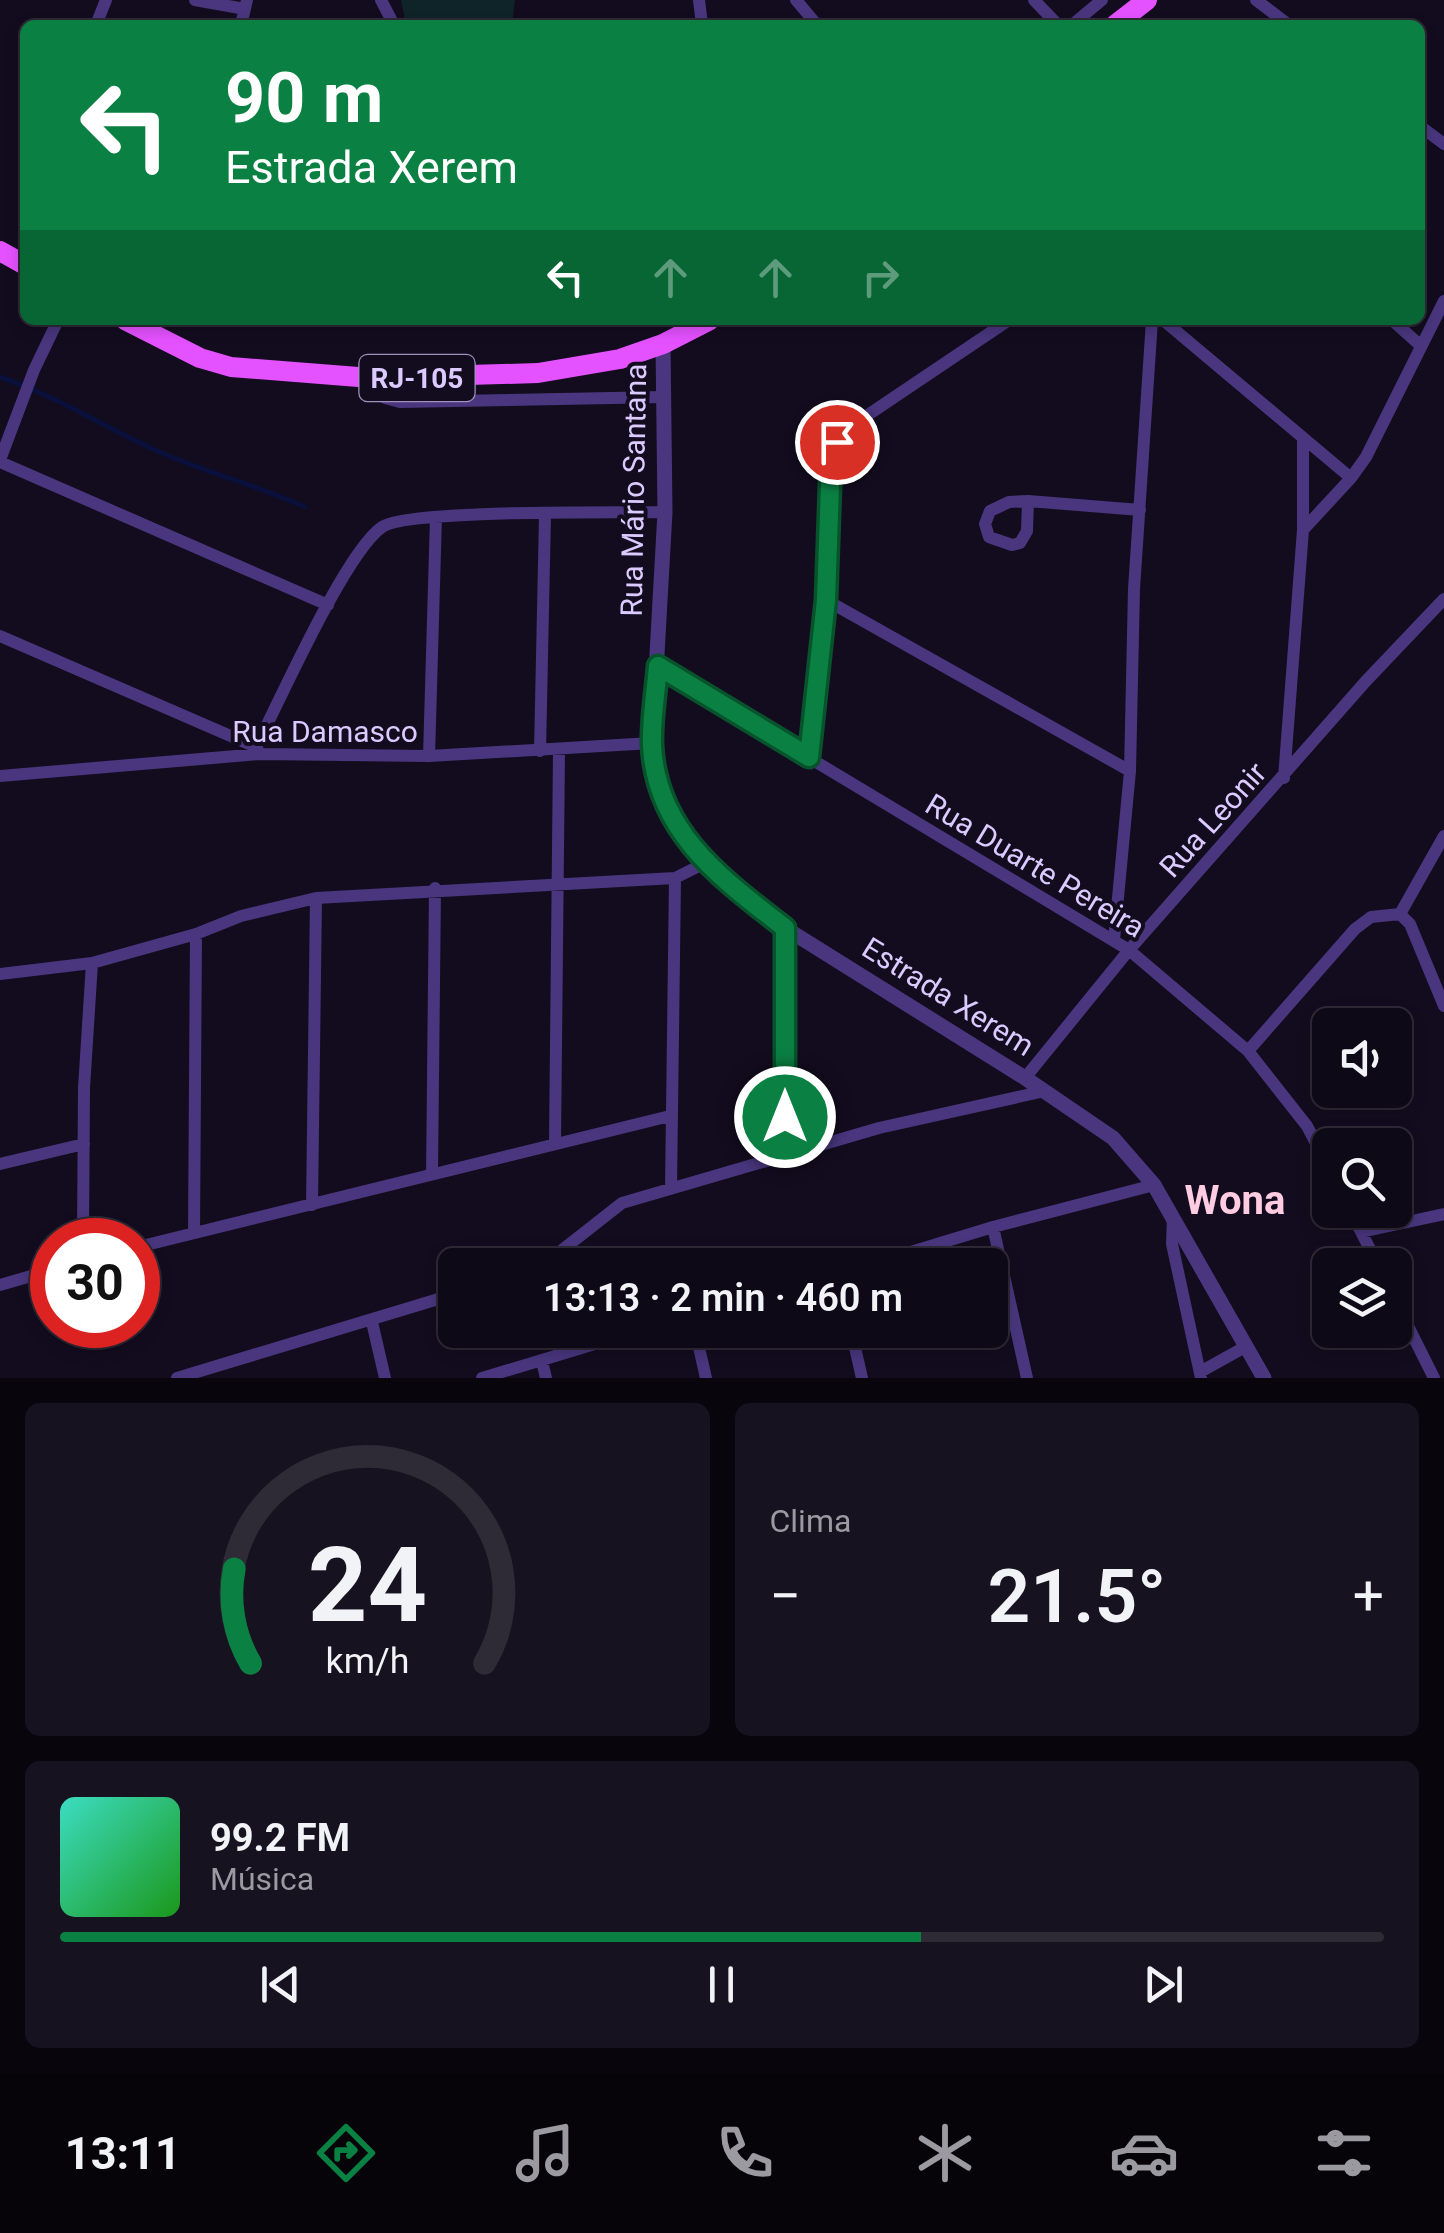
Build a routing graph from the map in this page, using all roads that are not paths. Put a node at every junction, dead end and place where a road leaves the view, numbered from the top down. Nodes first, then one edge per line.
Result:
1 (195, 0) edge
2 (796, 0) edge
3 (1034, 0) edge
4 (1102, 0) edge
5 (1256, 0) edge
6 (246, 4) edge
7 (813, 20) edge
8 (1053, 20) edge
9 (1078, 20) edge
10 (1282, 20) edge
11 (1444, 301) edge
12 (56, 325) edge
13 (135, 325) edge
14 (700, 325) edge
15 (1002, 325) edge
16 (1152, 325) edge
17 (1169, 325) edge
18 (1398, 325) edge
19 (663, 344) junction
20 (1421, 346) junction
21 (370, 378) junction
22 (664, 397) junction
23 (1303, 442) junction
24 (0, 461) edge
25 (1351, 478) junction
26 (1028, 502) dead end
27 (1140, 510) junction
28 (665, 512) junction
29 (544, 515) junction
30 (436, 517) junction
31 (1302, 530) junction
32 (826, 600) junction
33 (1444, 600) edge
34 (328, 605) junction
35 (0, 636) edge
36 (658, 666) junction
37 (652, 743) junction
38 (258, 750) junction
39 (540, 751) junction
40 (559, 751) junction
41 (429, 756) junction
42 (809, 757) junction
43 (1130, 770) junction
44 (0, 776) edge
45 (1284, 779) junction
46 (1444, 836) edge
47 (705, 863) junction
48 (675, 878) junction
49 (560, 886) junction
50 (436, 888) junction
51 (316, 898) junction
52 (1400, 914) junction
53 (785, 928) junction
54 (196, 934) junction
55 (1114, 940) junction
56 (1130, 950) junction
57 (92, 962) junction
58 (0, 974) edge
59 (1444, 1006) edge
60 (1248, 1052) junction
61 (1025, 1078) junction
62 (1045, 1091) junction
63 (670, 1116) junction
64 (1312, 1136) edge
65 (554, 1142) junction
66 (84, 1144) junction
67 (785, 1154) junction
68 (0, 1164) edge
69 (432, 1174) junction
70 (1154, 1185) junction
71 (670, 1189) junction
72 (312, 1205) junction
73 (1444, 1214) edge
74 (1173, 1216) junction
75 (83, 1218) edge
76 (992, 1227) junction
77 (1360, 1228) edge
78 (194, 1232) junction
79 (1362, 1232) junction
80 (160, 1241) edge
81 (564, 1248) edge
82 (923, 1248) edge
83 (1370, 1248) edge
84 (30, 1276) edge
85 (0, 1285) edge
86 (438, 1300) edge
87 (372, 1322) junction
88 (1412, 1334) edge
89 (1245, 1347) junction
90 (584, 1348) edge
91 (699, 1348) edge
92 (856, 1348) edge
93 (542, 1361) junction
94 (1201, 1375) edge
95 (1444, 1375) edge
96 (177, 1378) edge
97 (385, 1378) edge
98 (482, 1378) edge
99 (546, 1378) edge
100 (706, 1378) edge
101 (862, 1378) edge
102 (1027, 1378) edge
103 (1264, 1378) edge
104 (1434, 1378) edge

1 - 6 street
2 - 7 street
3 - 8 street
4 - 9 street
5 - 10 street
11 - 20 street
12 - 24 street
13 - 21 main road, RJ-105
14 - 19 main road, RJ-105
15 - 32 street
16 - 27 street
17 - 23 street
18 - 20 street
19 - 21 main road, RJ-105
19 - 22 street, Rua Mário Santana
20 - 25 street
21 - 22 street
22 - 28 street, Rua Mário Santana
23 - 25 street
23 - 31 street
24 - 34 street
25 - 31 street
26 - 27 street
27 - 43 street
28 - 29 street
28 - 36 street, Rua Mário Santana
29 - 30 street
29 - 39 street
30 - 34 street
30 - 41 street
31 - 45 street
32 - 42 street
32 - 43 street
33 - 45 street, Rua Leonir
34 - 38 street
35 - 38 street
36 - 37 street, Rua Mário Santana
36 - 42 street, Rua Duarte Pereira
37 - 40 street, Rua Damasco
37 - 47 street, Rua Mário Santana
38 - 41 street, Rua Damasco
38 - 44 street, Rua Damasco
39 - 40 street, Rua Damasco
39 - 41 street, Rua Damasco
40 - 49 street
42 - 55 street, Rua Duarte Pereira
43 - 55 street
45 - 56 street, Rua Leonir
46 - 52 street
47 - 48 street
47 - 53 street, Estrada Xerem
48 - 49 street
48 - 63 street
49 - 50 street
49 - 65 street
50 - 51 street
50 - 69 street
51 - 54 street
51 - 72 street
52 - 59 street
52 - 60 street
53 - 61 street, Estrada Xerem
53 - 67 street
54 - 57 street
54 - 78 street
55 - 56 street, Rua Duarte Pereira
56 - 60 street, Rua Duarte Pereira
56 - 61 street, Rua Leonir
57 - 58 street
57 - 66 street
60 - 64 street, Rua Duarte Pereira
61 - 62 street, Estrada Xerem
62 - 67 street
62 - 70 street, Estrada Xerem
63 - 65 street
63 - 71 street
65 - 69 street
66 - 68 street
66 - 75 street
67 - 71 street
69 - 72 street
70 - 74 street, Estrada Xerem
70 - 76 street
71 - 81 street
72 - 78 street
73 - 79 street
74 - 89 street, Estrada Xerem
74 - 94 street
76 - 82 street
76 - 102 street
77 - 79 street
78 - 80 street
79 - 83 street
84 - 85 street
86 - 87 street
87 - 96 street
87 - 97 street
88 - 104 street
89 - 94 street
89 - 103 street, Estrada Xerem
90 - 93 street
91 - 100 street
92 - 101 street
93 - 98 street
93 - 99 street
95 - 104 street

